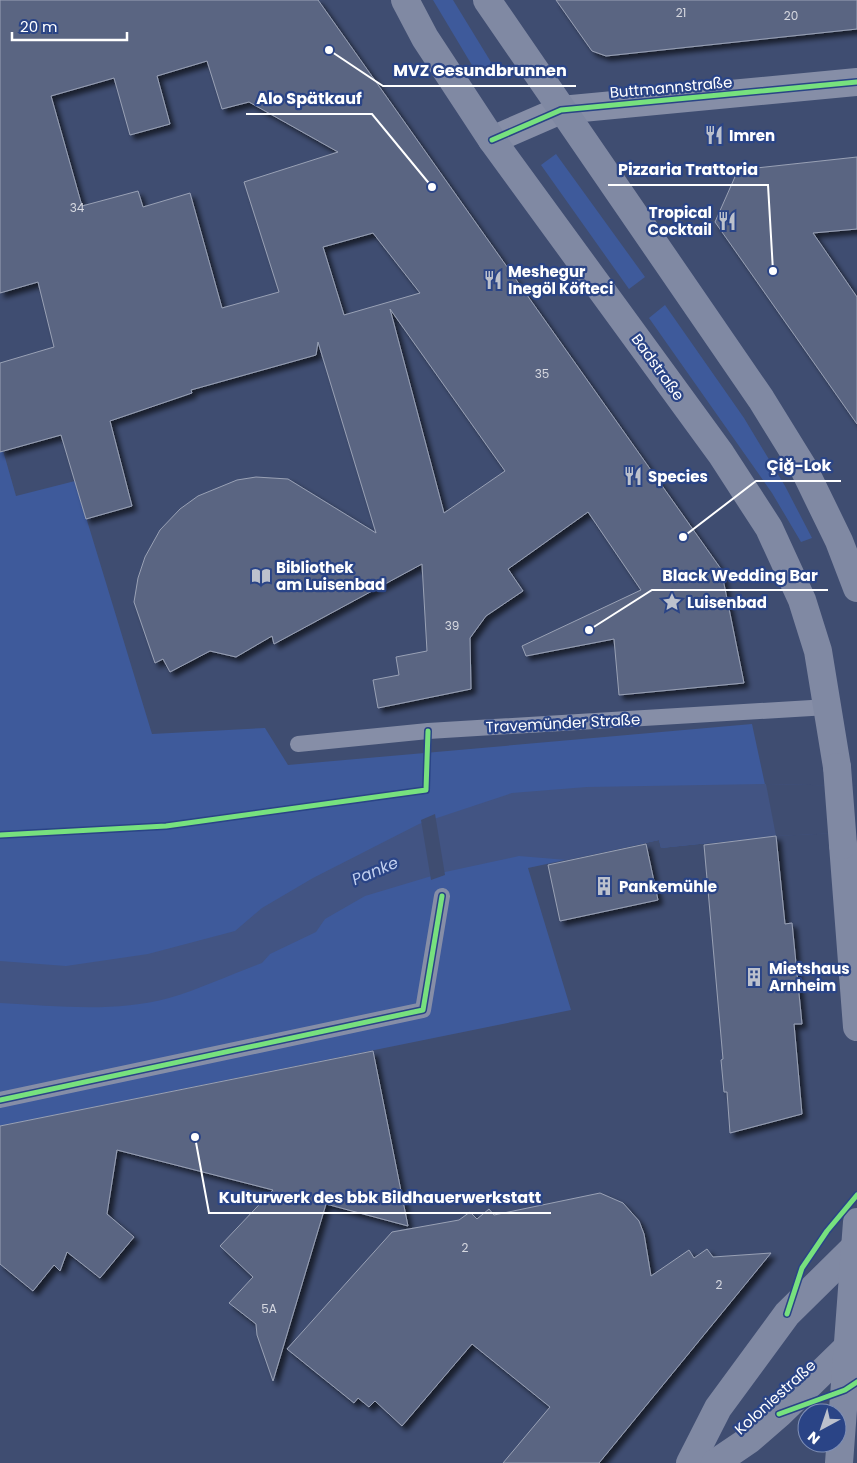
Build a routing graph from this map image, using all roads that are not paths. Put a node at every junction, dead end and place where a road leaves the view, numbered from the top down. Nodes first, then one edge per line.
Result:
1 (405, 0) edge
2 (487, 0) edge
3 (857, 82) edge
4 (561, 110) junction
5 (492, 140) junction
6 (857, 588) edge
7 (828, 707) junction
8 (298, 744) dead end
9 (442, 896) dead end
10 (857, 1027) edge
11 (0, 1100) edge
12 (856, 1238) edge
13 (853, 1342) edge
14 (690, 1463) edge
15 (715, 1463) edge
16 (839, 1463) edge

1 - 5 main road, Badstraße
2 - 4 main road
3 - 4 street, Buttmannstraße
4 - 5 street, Buttmannstraße
4 - 6 main road
5 - 7 main road, Badstraße
7 - 8 lane, Travemünder Straße
7 - 10 main road, Badstraße, bridge
9 - 11 lane
12 - 13 main road
12 - 14 main road, Koloniestraße
13 - 15 main road, Koloniestraße
13 - 16 main road

